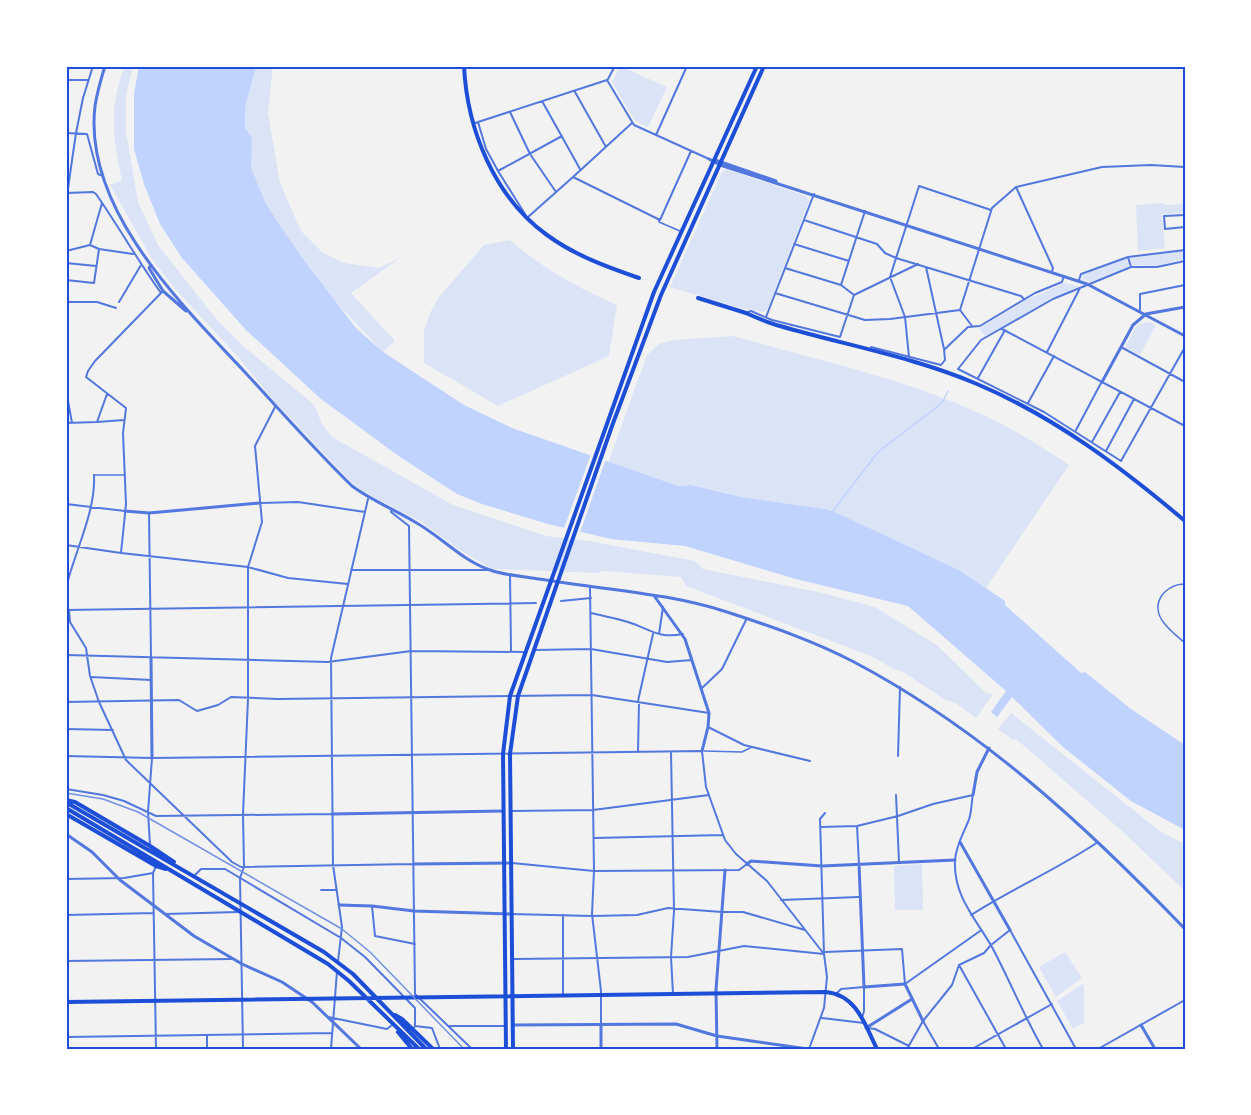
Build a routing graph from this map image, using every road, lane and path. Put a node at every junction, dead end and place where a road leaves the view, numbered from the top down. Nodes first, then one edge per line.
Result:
1 (93, 66) edge
2 (105, 66) edge
3 (464, 66) edge
4 (615, 66) edge
5 (687, 66) edge
6 (757, 66) edge
7 (764, 66) edge
8 (66, 80) edge
9 (88, 80) junction
10 (607, 80) junction
11 (575, 90) junction
12 (542, 101) junction
13 (510, 112) junction
14 (476, 123) junction
15 (632, 123) junction
16 (66, 133) edge
17 (75, 134) junction
18 (656, 135) junction
19 (562, 136) junction
20 (606, 147) junction
21 (691, 151) junction
22 (530, 154) junction
23 (712, 160) junction
24 (720, 163) junction
25 (66, 166) edge
26 (71, 166) junction
27 (1185, 167) edge
28 (581, 170) junction
29 (498, 171) junction
30 (103, 176) junction
31 (573, 177) junction
32 (1016, 187) junction
33 (556, 192) junction
34 (67, 193) edge
35 (813, 194) junction
36 (66, 202) edge
37 (102, 203) junction
38 (991, 210) junction
39 (865, 211) junction
40 (1185, 215) edge
41 (527, 218) junction
42 (660, 220) junction
43 (804, 220) junction
44 (907, 224) junction
45 (1185, 227) edge
46 (681, 232) junction
47 (856, 237) junction
48 (794, 244) junction
49 (90, 245) junction
50 (99, 249) junction
51 (980, 249) junction
52 (1185, 250) edge
53 (66, 251) edge
54 (133, 254) junction
55 (1128, 256) junction
56 (896, 258) junction
57 (849, 261) junction
58 (1185, 261) edge
59 (66, 263) edge
60 (918, 264) junction
61 (141, 265) junction
62 (151, 265) junction
63 (96, 266) junction
64 (926, 267) junction
65 (1131, 267) junction
66 (785, 268) junction
67 (1052, 272) junction
68 (1064, 276) junction
69 (890, 277) junction
70 (639, 278) dead end
71 (66, 280) edge
72 (969, 280) junction
73 (1078, 281) junction
74 (1087, 284) junction
75 (841, 285) junction
76 (1185, 285) edge
77 (1080, 288) junction
78 (162, 292) junction
79 (775, 293) junction
80 (854, 295) junction
81 (698, 298) dead end
82 (1024, 299) junction
83 (66, 302) edge
84 (119, 302) dead end
85 (1185, 307) edge
86 (116, 308) dead end
87 (960, 310) junction
88 (1140, 312) junction
89 (746, 313) junction
90 (936, 313) junction
91 (1146, 314) junction
92 (849, 315) junction
93 (766, 317) junction
94 (905, 317) junction
95 (196, 320) junction
96 (972, 326) junction
97 (1003, 329) junction
98 (1185, 336) edge
99 (871, 347) dead end
100 (1121, 347) junction
101 (1185, 347) edge
102 (944, 349) junction
103 (1047, 352) junction
104 (1054, 356) junction
105 (909, 357) junction
106 (92, 358) dead end
107 (95, 361) junction
108 (1170, 374) junction
109 (978, 378) junction
110 (1102, 382) junction
111 (1185, 382) edge
112 (66, 390) edge
113 (1120, 392) junction
114 (107, 394) junction
115 (1134, 399) junction
116 (1028, 403) junction
117 (275, 406) junction
118 (1151, 408) junction
119 (124, 420) junction
120 (97, 422) junction
121 (66, 423) edge
122 (72, 423) junction
123 (1185, 426) edge
124 (1076, 430) junction
125 (1092, 442) junction
126 (1106, 451) junction
127 (94, 475) joint
128 (126, 476) junction
129 (368, 499) junction
130 (260, 503) junction
131 (66, 504) edge
132 (89, 507) junction
133 (125, 510) junction
134 (392, 510) junction
135 (365, 512) junction
136 (149, 513) junction
137 (1185, 521) edge
138 (66, 545) edge
139 (80, 547) junction
140 (121, 553) junction
141 (149, 556) junction
142 (248, 567) junction
143 (351, 570) junction
144 (410, 570) junction
145 (489, 570) junction
146 (510, 575) junction
147 (348, 584) junction
148 (1185, 584) edge
149 (66, 588) edge
150 (590, 588) junction
151 (654, 596) junction
152 (591, 598) junction
153 (561, 601) dead end
154 (536, 603) dead end
155 (510, 604) junction
156 (343, 605) junction
157 (411, 605) junction
158 (248, 607) junction
159 (663, 607) junction
160 (150, 608) junction
161 (67, 609) edge
162 (591, 613) junction
163 (747, 619) junction
164 (653, 634) junction
165 (683, 634) junction
166 (659, 635) junction
167 (1185, 643) edge
168 (591, 649) junction
169 (511, 650) junction
170 (534, 650) junction
171 (411, 651) junction
172 (525, 652) junction
173 (66, 655) edge
174 (86, 656) junction
175 (151, 658) junction
176 (647, 658) junction
177 (248, 659) junction
178 (692, 660) junction
179 (331, 662) junction
180 (90, 676) junction
181 (151, 680) junction
182 (900, 687) junction
183 (701, 689) junction
184 (592, 695) junction
185 (510, 696) junction
186 (518, 696) junction
187 (412, 697) junction
188 (331, 698) junction
189 (248, 699) junction
190 (151, 700) junction
191 (66, 702) edge
192 (99, 702) junction
193 (638, 702) junction
194 (708, 713) junction
195 (708, 727) junction
196 (66, 729) edge
197 (113, 730) junction
198 (753, 747) junction
199 (989, 748) junction
200 (702, 751) junction
201 (638, 752) junction
202 (671, 752) junction
203 (592, 753) junction
204 (503, 754) junction
205 (510, 754) junction
206 (412, 755) junction
207 (66, 756) edge
208 (332, 756) junction
209 (898, 756) dead end
210 (124, 757) junction
211 (245, 757) junction
212 (152, 758) junction
213 (810, 761) dead end
214 (150, 783) junction
215 (66, 789) edge
216 (709, 795) junction
217 (896, 795) dead end
218 (973, 795) junction
219 (672, 800) junction
220 (67, 804) edge
221 (593, 810) junction
222 (503, 811) junction
223 (510, 811) junction
224 (148, 812) junction
225 (413, 812) junction
226 (825, 813) dead end
227 (66, 814) edge
228 (243, 814) junction
229 (332, 814) junction
230 (182, 815) junction
231 (897, 816) junction
232 (857, 826) junction
233 (820, 827) junction
234 (66, 834) edge
235 (723, 835) junction
236 (673, 836) junction
237 (593, 838) junction
238 (960, 842) junction
239 (1098, 842) junction
240 (150, 846) junction
241 (955, 860) junction
242 (899, 862) junction
243 (512, 863) junction
244 (414, 864) junction
245 (505, 864) junction
246 (747, 864) junction
247 (859, 864) junction
248 (333, 865) junction
249 (156, 866) junction
250 (822, 866) junction
251 (178, 867) junction
252 (244, 867) junction
253 (673, 870) junction
254 (725, 870) junction
255 (594, 871) junction
256 (153, 873) junction
257 (175, 873) junction
258 (194, 876) junction
259 (118, 878) junction
260 (240, 878) junction
261 (66, 879) edge
262 (321, 890) dead end
263 (337, 890) junction
264 (860, 897) junction
265 (823, 899) junction
266 (781, 900) junction
267 (994, 900) junction
268 (240, 903) junction
269 (339, 905) junction
270 (154, 906) junction
271 (372, 906) junction
272 (673, 909) junction
273 (414, 910) junction
274 (240, 912) junction
275 (722, 912) junction
276 (505, 913) junction
277 (154, 914) junction
278 (164, 914) junction
279 (511, 914) junction
280 (66, 915) edge
281 (563, 915) junction
282 (971, 915) junction
283 (592, 916) junction
284 (1185, 929) edge
285 (805, 930) junction
286 (1010, 930) junction
287 (980, 931) junction
288 (341, 938) junction
289 (415, 944) junction
290 (991, 945) junction
291 (719, 951) junction
292 (862, 951) junction
293 (825, 953) junction
294 (671, 957) junction
295 (512, 958) junction
296 (563, 958) junction
297 (597, 958) junction
298 (234, 959) junction
299 (155, 960) junction
300 (66, 961) edge
301 (338, 961) junction
302 (242, 964) junction
303 (959, 965) junction
304 (337, 970) junction
305 (905, 984) junction
306 (864, 987) junction
307 (826, 992) junction
308 (673, 994) junction
309 (717, 994) junction
310 (836, 994) junction
311 (601, 995) junction
312 (506, 996) junction
313 (513, 996) junction
314 (563, 996) junction
315 (420, 997) junction
316 (334, 998) junction
317 (366, 998) junction
318 (377, 998) junction
319 (405, 998) junction
320 (243, 999) junction
321 (307, 999) junction
322 (912, 999) junction
323 (1185, 1000) edge
324 (155, 1001) junction
325 (66, 1002) edge
326 (1052, 1004) junction
327 (392, 1013) junction
328 (821, 1018) junction
329 (331, 1019) junction
330 (1026, 1019) junction
331 (863, 1021) junction
332 (923, 1021) junction
333 (393, 1024) junction
334 (601, 1024) junction
335 (1142, 1025) junction
336 (449, 1026) junction
337 (506, 1026) junction
338 (513, 1026) junction
339 (414, 1028) junction
340 (866, 1028) junction
341 (332, 1033) junction
342 (243, 1034) junction
343 (998, 1034) junction
344 (207, 1035) junction
345 (155, 1036) junction
346 (717, 1036) junction
347 (66, 1037) edge
348 (417, 1047) edge
349 (908, 1047) edge
350 (876, 1048) edge
351 (156, 1049) edge
352 (207, 1049) edge
353 (243, 1049) edge
354 (331, 1049) edge
355 (361, 1049) edge
356 (426, 1049) edge
357 (433, 1049) edge
358 (440, 1049) edge
359 (472, 1049) edge
360 (506, 1049) edge
361 (513, 1049) edge
362 (601, 1049) edge
363 (717, 1049) edge
364 (809, 1049) edge
365 (939, 1049) edge
366 (972, 1049) edge
367 (1006, 1049) edge
368 (1043, 1049) edge
369 (1077, 1049) edge
370 (1098, 1049) edge
371 (1155, 1049) edge

1 - 9 street
2 - 30 street
3 - 14 main road
4 - 10 street
5 - 18 street
6 - 23 main road
7 - 24 main road
8 - 9 street
9 - 17 street
10 - 11 street
10 - 15 street
11 - 12 street
11 - 20 street
12 - 13 street
12 - 19 street
13 - 14 street
13 - 22 street
14 - 29 street
14 - 41 main road
15 - 18 street
15 - 20 street
16 - 17 street
17 - 26 street
17 - 30 street
18 - 21 street
19 - 22 street
19 - 28 street
20 - 28 street
21 - 23 street
21 - 42 street
22 - 29 street
22 - 33 street
23 - 24 street
23 - 46 main road
24 - 35 street
24 - 170 main road
25 - 26 street
26 - 34 street
27 - 32 street
28 - 31 street
29 - 41 street
30 - 62 street
31 - 33 street
31 - 42 street
32 - 38 street
32 - 67 street
33 - 41 street
34 - 36 street
34 - 37 street
35 - 39 street
35 - 43 street
37 - 49 street
37 - 54 street
38 - 44 street
38 - 51 street
39 - 44 street
39 - 47 street
40 - 45 street
41 - 70 main road
42 - 46 street
43 - 47 street
43 - 48 street
44 - 51 street
44 - 56 street
46 - 172 main road
47 - 56 street
47 - 57 street
48 - 57 street
48 - 66 street
49 - 50 street
49 - 53 street
50 - 54 street
50 - 63 street
51 - 67 street
51 - 72 street
52 - 55 street
54 - 61 street
55 - 65 street
55 - 73 street
56 - 60 street
56 - 69 street
57 - 75 street
58 - 65 street
59 - 63 street
60 - 64 street
60 - 69 street
61 - 78 street
61 - 84 street
62 - 78 street
62 - 95 street
63 - 71 street
64 - 72 street
64 - 90 street
65 - 74 street
66 - 75 street
66 - 79 street
67 - 68 street
68 - 73 street
68 - 82 street
69 - 80 street
69 - 94 street
72 - 82 street
72 - 87 street
73 - 74 street
74 - 77 street
74 - 88 street
75 - 80 street
76 - 88 street
77 - 97 street
77 - 103 street
78 - 95 street
78 - 107 street
79 - 92 street
79 - 93 street
80 - 92 street
81 - 89 main road
82 - 96 street
83 - 86 street
85 - 91 street
87 - 90 street
87 - 96 street
88 - 91 street
89 - 93 street
89 - 137 main road
90 - 94 street
90 - 102 street
91 - 98 street
91 - 100 street
92 - 93 street
92 - 94 street
94 - 105 street
95 - 117 street
96 - 102 street
97 - 103 street
97 - 109 street
97 - 109 street
99 - 105 street
100 - 108 street
100 - 110 street
101 - 108 street
102 - 105 street
103 - 104 street
104 - 110 street
104 - 116 street
106 - 107 street
107 - 114 street
108 - 111 street
108 - 118 street
109 - 116 street
110 - 113 street
110 - 124 street
112 - 122 street
113 - 115 street
113 - 125 street
114 - 119 street
114 - 120 street
115 - 118 street
115 - 126 street
116 - 124 street
117 - 129 street
117 - 130 street
118 - 123 street
118 - 126 street
119 - 120 street
119 - 128 street
120 - 122 street
121 - 122 street
124 - 125 street
125 - 126 street
127 - 128 street
127 - 132 street
128 - 133 street
129 - 134 street
129 - 135 street
130 - 135 street
130 - 136 street
130 - 142 street
131 - 132 street
132 - 133 street
132 - 139 street
133 - 136 street
133 - 140 street
134 - 144 street
134 - 145 street
135 - 143 street
136 - 141 street
138 - 139 street
139 - 140 street
139 - 149 street
140 - 141 street
141 - 142 street
141 - 160 street
142 - 147 street
142 - 158 street
143 - 144 street
143 - 147 street
144 - 145 street
144 - 157 street
145 - 146 street
146 - 150 street
146 - 155 street
147 - 156 street
148 - 167 street
150 - 151 street
150 - 152 street
151 - 159 street
151 - 163 street
152 - 153 street
152 - 162 street
154 - 155 street
155 - 157 street
155 - 169 street
156 - 157 street
156 - 158 street
156 - 179 street
157 - 171 street
158 - 160 street
158 - 177 street
159 - 165 street
159 - 166 street
160 - 161 street
160 - 175 street
161 - 174 street
162 - 164 street
162 - 168 street
163 - 182 street
163 - 183 street
164 - 166 street
164 - 176 street
165 - 166 street
165 - 178 street
168 - 170 street
168 - 176 street
168 - 184 street
169 - 171 street
169 - 172 street
170 - 186 main road
171 - 179 street
171 - 187 street
172 - 185 main road
173 - 174 street
174 - 175 street
174 - 180 street
175 - 177 street
175 - 181 street
176 - 178 street
176 - 193 street
177 - 179 street
177 - 189 street
178 - 183 street
179 - 188 street
180 - 181 street
180 - 192 street
181 - 190 street
182 - 199 street
182 - 209 street
183 - 194 street
184 - 186 street
184 - 193 street
184 - 203 street
185 - 186 street
185 - 187 street
185 - 204 main road
186 - 205 main road
187 - 188 street
187 - 206 street
188 - 189 street
188 - 208 street
189 - 190 street
189 - 211 street
190 - 192 street
190 - 212 street
191 - 192 street
192 - 197 street
193 - 194 street
193 - 201 street
194 - 195 street
195 - 198 street
195 - 200 street
196 - 197 street
197 - 210 street
198 - 200 street
198 - 213 street
199 - 218 street
199 - 239 street
200 - 202 street
200 - 216 street
201 - 202 street
201 - 203 street
202 - 219 street
203 - 205 street
203 - 221 street
204 - 205 street
204 - 206 street
204 - 222 main road
205 - 223 main road
206 - 208 street
206 - 225 street
207 - 210 street
208 - 211 street
208 - 229 street
210 - 212 street
210 - 214 street
211 - 212 street
211 - 228 street
212 - 214 street
214 - 224 street
214 - 230 street
215 - 224 street
216 - 219 street
216 - 235 street
217 - 231 street
218 - 231 street
218 - 238 street
219 - 221 street
219 - 236 street
220 - 240 main road
220 - 251 main road
220 - 257 main road
221 - 223 street
221 - 237 street
222 - 225 street
222 - 245 main road
223 - 243 main road
224 - 230 street
224 - 240 street
225 - 229 street
225 - 244 street
226 - 233 street
227 - 249 main road
228 - 229 street
228 - 230 street
228 - 252 street
229 - 248 street
230 - 252 street
231 - 232 street
231 - 242 street
232 - 233 street
232 - 247 street
233 - 250 street
234 - 259 street
235 - 236 street
235 - 246 street
236 - 237 street
236 - 253 street
237 - 255 street
238 - 241 street
238 - 267 street
239 - 267 street
239 - 284 street
240 - 251 main road
241 - 242 street
241 - 282 street
242 - 247 street
243 - 245 street
243 - 255 street
243 - 279 main road
244 - 245 street
244 - 248 street
244 - 273 street
245 - 276 main road
246 - 250 street
246 - 254 street
246 - 266 street
247 - 250 street
247 - 264 street
248 - 252 street
248 - 263 street
249 - 256 street
249 - 257 main road
250 - 265 street
251 - 258 main road
252 - 260 street
253 - 254 street
253 - 255 street
253 - 272 street
254 - 275 street
255 - 283 street
256 - 259 street
256 - 270 street
257 - 274 main road
258 - 260 street
258 - 268 main road
259 - 261 street
259 - 270 street
260 - 268 street
260 - 288 street
262 - 263 street
263 - 269 street
264 - 265 street
264 - 292 street
265 - 266 street
265 - 293 street
266 - 285 street
267 - 282 street
267 - 286 street
268 - 274 street
268 - 301 main road
269 - 271 street
269 - 288 street
270 - 277 street
270 - 278 street
271 - 273 street
271 - 289 street
272 - 275 street
272 - 283 street
272 - 294 street
273 - 276 street
273 - 289 street
274 - 278 street
274 - 302 street
274 - 304 main road
275 - 285 street
275 - 291 street
276 - 279 street
276 - 312 main road
277 - 280 street
277 - 299 street
278 - 298 street
279 - 281 street
279 - 295 main road
281 - 283 street
281 - 296 street
282 - 287 street
283 - 297 street
285 - 293 street
286 - 290 street
286 - 326 street
287 - 290 street
287 - 305 street
288 - 301 street
288 - 319 street
289 - 315 street
290 - 303 street
290 - 330 street
291 - 293 street
291 - 294 street
291 - 309 street
292 - 293 street
292 - 305 street
292 - 306 street
293 - 307 street
294 - 297 street
294 - 308 street
295 - 296 street
295 - 313 main road
296 - 297 street
296 - 314 street
297 - 311 street
298 - 299 street
298 - 302 street
299 - 300 street
299 - 324 street
301 - 318 main road
302 - 320 street
302 - 321 street
303 - 332 street
303 - 343 street
304 - 316 street
304 - 317 main road
305 - 306 street
305 - 322 street
306 - 310 street
306 - 331 street
307 - 309 main road
307 - 310 main road
307 - 328 street
308 - 309 main road
308 - 311 main road
309 - 346 street
310 - 331 main road
311 - 314 main road
311 - 334 street
312 - 313 main road
312 - 315 main road
312 - 337 main road
313 - 314 main road
313 - 338 main road
315 - 319 main road
315 - 336 street
316 - 317 main road
316 - 321 main road
316 - 329 street
317 - 318 main road
317 - 333 main road
318 - 319 main road
318 - 327 main road
319 - 339 street
320 - 321 main road
320 - 324 main road
320 - 342 street
321 - 329 street
322 - 332 street
322 - 340 street
323 - 335 street
324 - 325 main road
324 - 345 street
326 - 330 street
326 - 369 street
327 - 339 main road
327 - 348 main road
328 - 331 street
328 - 364 street
329 - 333 street
329 - 341 street
329 - 355 street
330 - 343 street
330 - 368 street
331 - 340 main road
332 - 349 street
332 - 365 street
333 - 348 main road
334 - 338 street
334 - 346 street
334 - 362 street
335 - 370 street
335 - 371 street
336 - 337 street
336 - 359 street
337 - 360 main road
338 - 361 main road
339 - 357 main road
339 - 358 street
340 - 349 street
340 - 350 main road
341 - 342 street
341 - 354 street
342 - 344 street
342 - 353 street
343 - 366 street
343 - 367 street
344 - 345 street
344 - 352 street
345 - 347 street
345 - 351 street
346 - 363 street
346 - 364 street
348 - 356 main road

